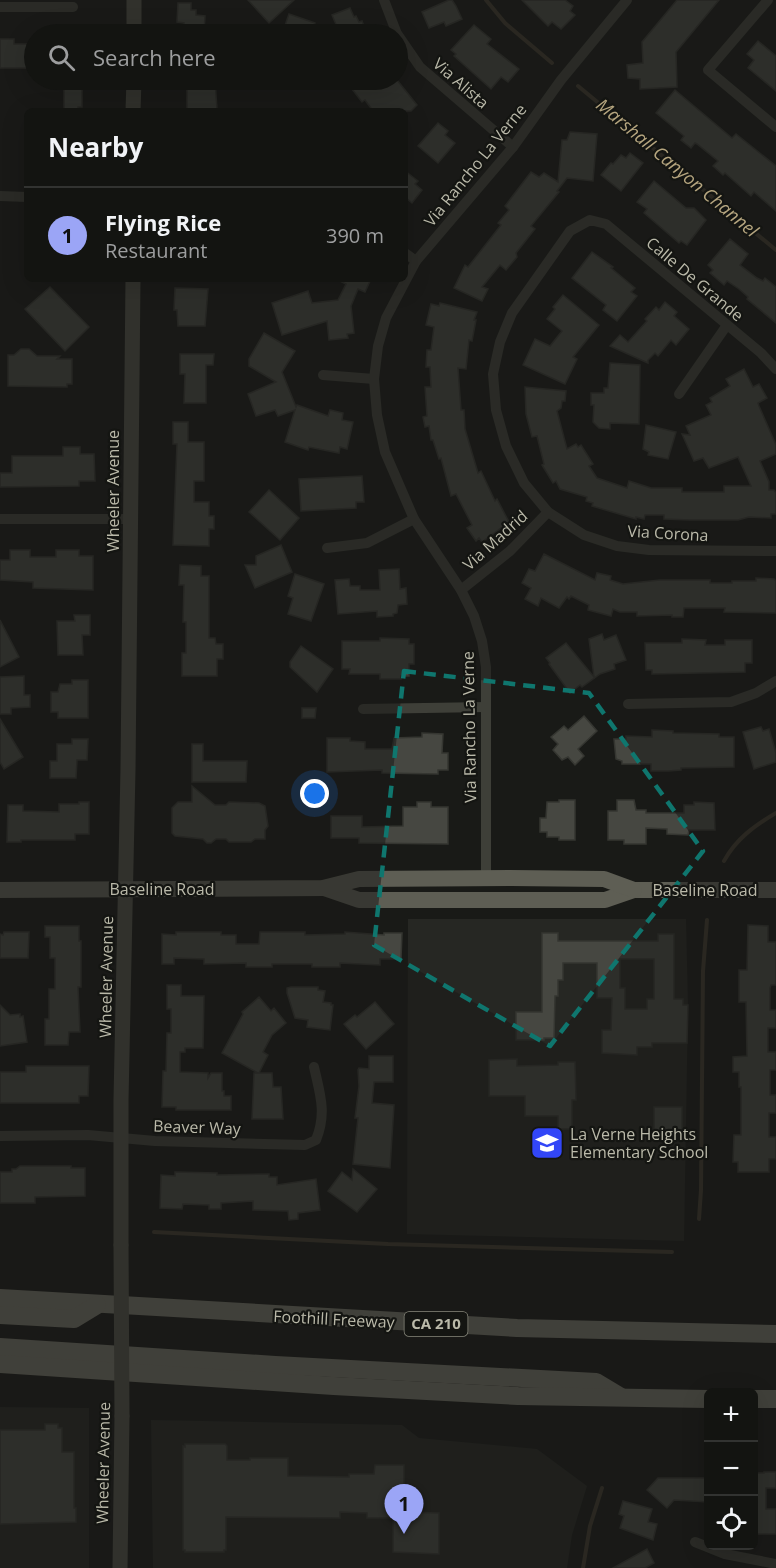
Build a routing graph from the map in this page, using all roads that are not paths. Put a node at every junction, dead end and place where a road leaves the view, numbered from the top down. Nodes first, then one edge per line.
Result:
1 (134, 0) edge
2 (384, 0) edge
3 (768, 0) edge
4 (624, 1) edge
5 (0, 7) edge
6 (73, 7) dead end
7 (134, 24) edge
8 (393, 24) edge
9 (408, 50) edge
10 (134, 90) edge
11 (133, 108) edge
12 (776, 127) edge
13 (513, 147) junction
14 (0, 196) edge
15 (24, 196) edge
16 (590, 220) joint
17 (408, 255) edge
18 (416, 261) junction
19 (408, 276) edge
20 (133, 282) edge
21 (405, 282) edge
22 (727, 325) junction
23 (776, 369) edge
24 (323, 375) dead end
25 (374, 379) junction
26 (679, 394) dead end
27 (548, 512) junction
28 (0, 519) edge
29 (131, 519) junction
30 (414, 519) junction
31 (327, 548) dead end
32 (776, 551) edge
33 (461, 590) junction
34 (776, 681) edge
35 (628, 704) dead end
36 (486, 707) junction
37 (363, 709) dead end
38 (486, 879) junction
39 (323, 888) junction
40 (126, 889) junction
41 (0, 890) edge
42 (634, 890) junction
43 (776, 890) edge
44 (314, 1067) dead end
45 (0, 1136) edge
46 (121, 1137) junction
47 (0, 1298) edge
48 (97, 1305) junction
49 (0, 1315) edge
50 (776, 1334) edge
51 (0, 1347) edge
52 (0, 1364) edge
53 (623, 1398) junction
54 (776, 1399) edge
55 (704, 1400) edge
56 (758, 1400) edge
57 (695, 1542) dead end
58 (776, 1564) edge
59 (120, 1568) edge

1 - 7 main road
2 - 8 street, Via Alista
3 - 12 street
4 - 13 street, Via Rancho La Verne
5 - 6 street
9 - 13 street, Via Alista
10 - 11 main road
13 - 18 street, Via Rancho La Verne
14 - 15 street
16 - 22 street, Calle De Grande
16 - 27 street, Via Corona
17 - 18 street
18 - 19 street, Via Rancho La Verne
20 - 29 main road, Wheeler Avenue
21 - 25 street, Via Rancho La Verne
22 - 23 street, Calle De Grande
22 - 26 street
24 - 25 street
25 - 30 street, Via Rancho La Verne
27 - 32 street, Via Corona
27 - 33 street, Via Madrid
28 - 29 street
29 - 40 main road, Wheeler Avenue
30 - 31 street
30 - 33 street, Via Rancho La Verne
33 - 36 street, Via Rancho La Verne
34 - 35 street
36 - 37 street
36 - 38 street, Via Rancho La Verne
38 - 39 main road, Baseline Road
38 - 42 main road, Baseline Road
39 - 40 main road, Baseline Road
39 - 42 main road, Baseline Road
40 - 41 main road, Baseline Road
40 - 46 main road, Wheeler Avenue
42 - 43 main road, Baseline Road
44 - 46 street, Beaver Way
45 - 46 street, Beaver Way
46 - 59 main road, Wheeler Avenue, bridge
47 - 48 highway, Foothill Freeway / CA 210
48 - 49 highway
48 - 50 highway, Foothill Freeway / CA 210
51 - 53 highway
52 - 53 highway
53 - 55 highway
54 - 56 highway
57 - 58 street

